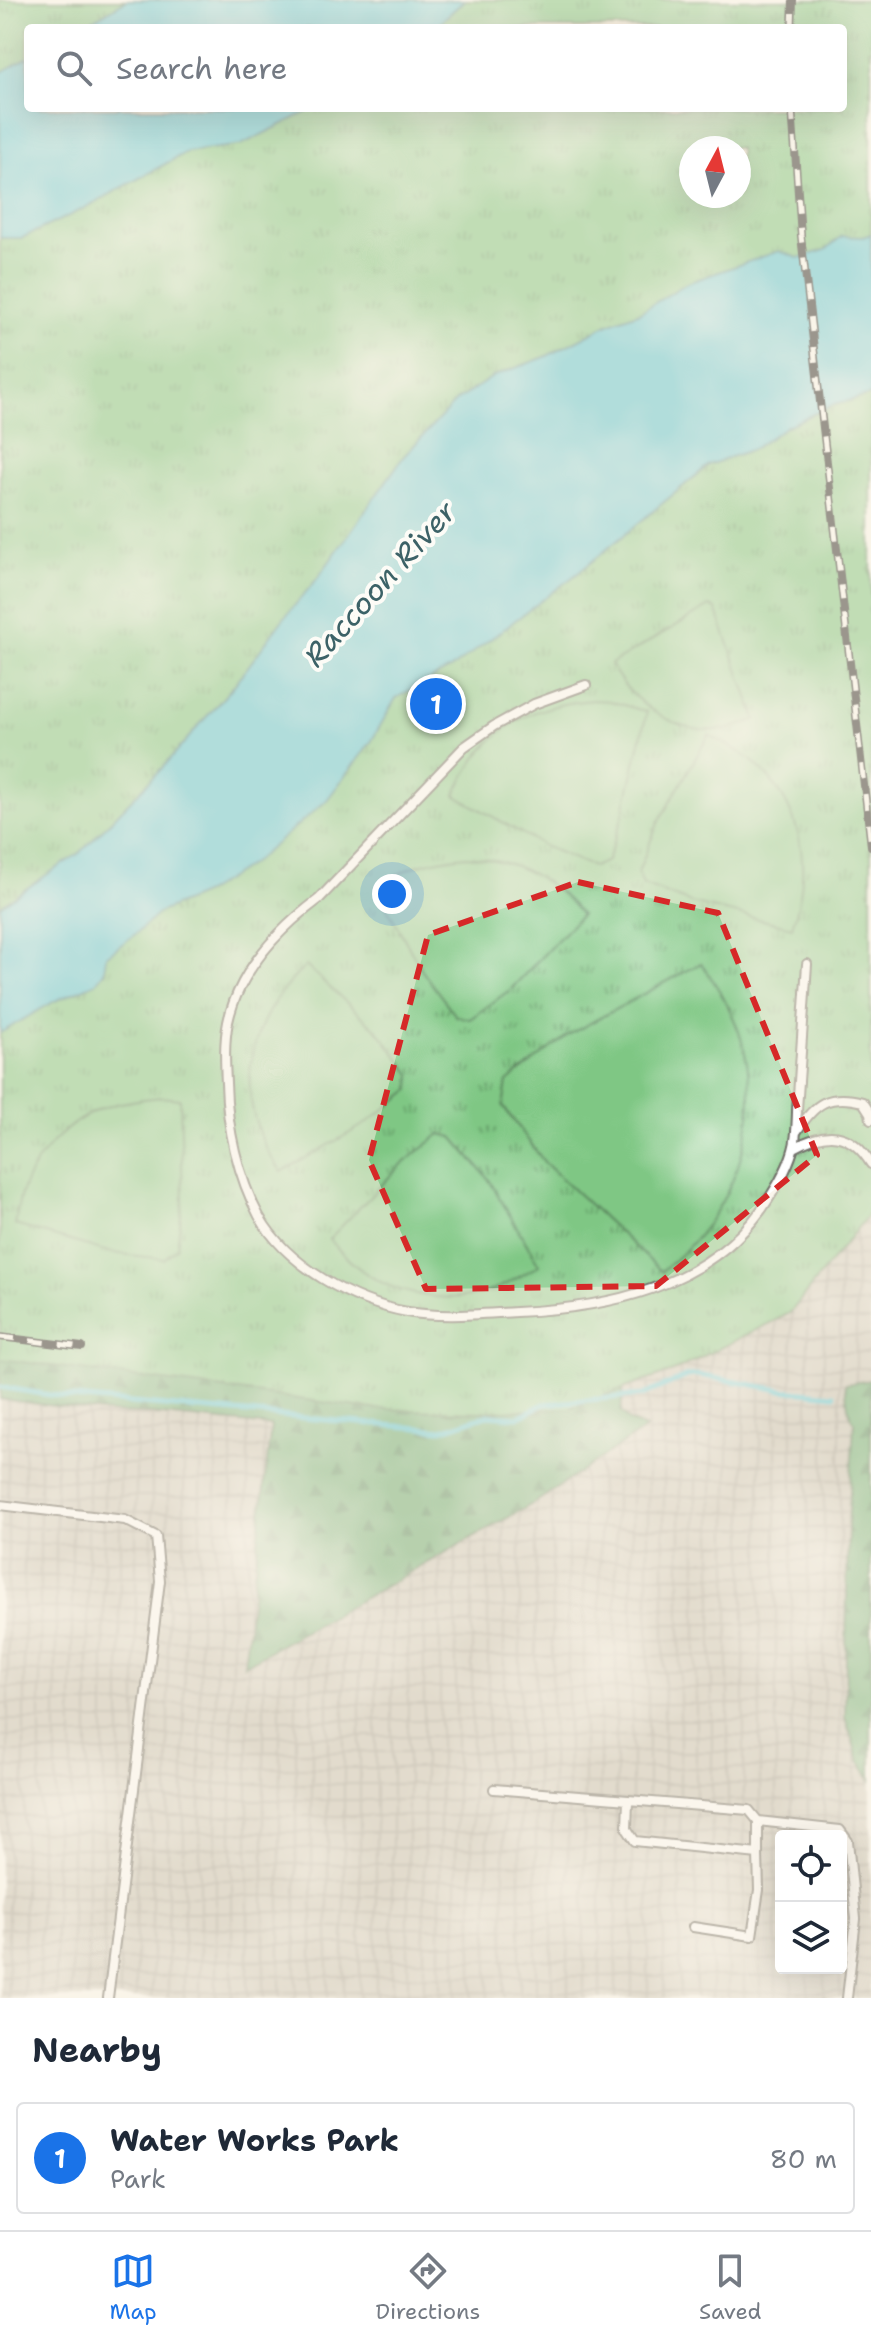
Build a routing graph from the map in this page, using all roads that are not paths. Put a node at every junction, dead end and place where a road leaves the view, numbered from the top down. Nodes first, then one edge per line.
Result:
1 (586, 685) dead end
2 (807, 964) dead end
3 (871, 1120) edge
4 (795, 1135) junction
5 (794, 1148) junction
6 (871, 1164) edge
7 (0, 1505) edge
8 (494, 1789) dead end
9 (628, 1800) junction
10 (758, 1821) junction
11 (758, 1854) junction
12 (693, 1927) dead end
13 (108, 1998) edge
14 (847, 1998) edge

1 - 5 lane
2 - 4 lane
3 - 4 lane
4 - 5 lane
5 - 6 lane
7 - 13 lane
8 - 9 lane
9 - 10 lane
9 - 11 lane
10 - 11 lane
10 - 14 lane
11 - 12 lane

